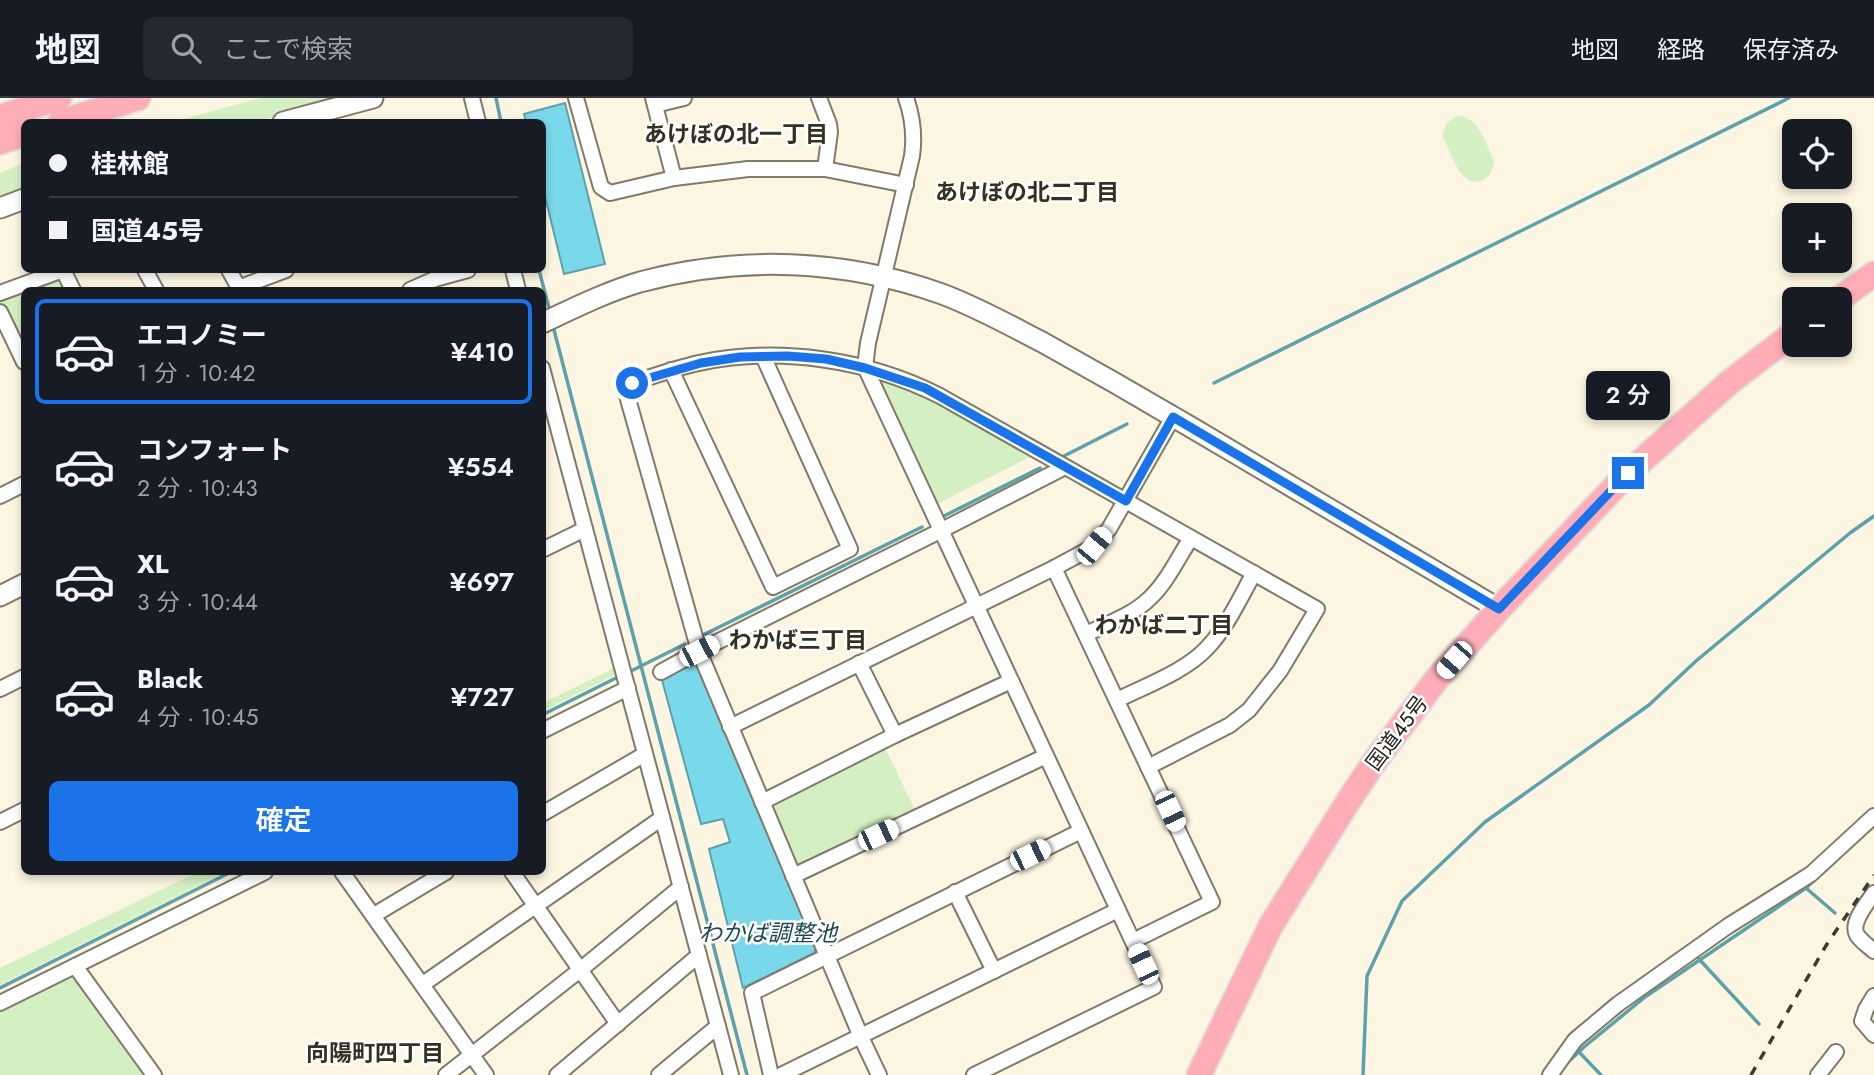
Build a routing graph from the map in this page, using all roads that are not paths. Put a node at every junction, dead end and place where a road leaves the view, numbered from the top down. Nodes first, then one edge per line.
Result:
1 (59, 98) edge
2 (138, 98) edge
3 (373, 98) edge
4 (472, 98) edge
5 (576, 98) edge
6 (684, 98) edge
7 (819, 98) edge
8 (906, 98) edge
9 (654, 101) edge
10 (0, 117) edge
11 (70, 119) edge
12 (294, 119) edge
13 (477, 119) edge
14 (21, 135) edge
15 (0, 142) edge
16 (825, 169) junction
17 (674, 178) junction
18 (905, 184) junction
19 (21, 200) edge
20 (0, 208) edge
21 (55, 273) edge
22 (279, 273) edge
23 (1874, 274) edge
24 (430, 275) edge
25 (884, 277) junction
26 (244, 287) edge
27 (414, 287) edge
28 (1852, 290) edge
29 (0, 293) edge
30 (0, 312) edge
31 (546, 322) edge
32 (1782, 342) edge
33 (21, 356) edge
34 (763, 356) junction
35 (865, 368) junction
36 (671, 370) junction
37 (548, 415) edge
38 (1173, 417) junction
39 (1065, 467) junction
40 (21, 486) edge
41 (0, 496) edge
42 (1126, 501) junction
43 (585, 529) junction
44 (940, 531) junction
45 (1191, 538) junction
46 (546, 548) edge
47 (1054, 568) junction
48 (1254, 573) junction
49 (21, 586) edge
50 (0, 596) edge
51 (975, 605) junction
52 (1499, 609) junction
53 (1086, 634) junction
54 (699, 651) junction
55 (859, 663) junction
56 (661, 672) dead end
57 (21, 678) edge
58 (1011, 681) junction
59 (628, 688) junction
60 (0, 689) edge
61 (1117, 700) junction
62 (730, 727) junction
63 (546, 729) edge
64 (895, 736) junction
65 (646, 754) junction
66 (1046, 757) junction
67 (1148, 766) junction
68 (762, 802) junction
69 (21, 812) edge
70 (546, 812) edge
71 (1874, 816) edge
72 (662, 818) junction
73 (0, 822) edge
74 (1081, 831) junction
75 (259, 875) edge
76 (344, 875) edge
77 (441, 875) edge
78 (514, 875) edge
79 (793, 876) junction
80 (681, 887) junction
81 (955, 892) junction
82 (1874, 893) edge
83 (536, 906) junction
84 (1118, 910) junction
85 (374, 915) junction
86 (1133, 941) junction
87 (1874, 951) edge
88 (699, 956) junction
89 (827, 956) junction
90 (75, 966) junction
91 (580, 970) junction
92 (994, 971) junction
93 (423, 984) junction
94 (1874, 996) edge
95 (0, 1003) edge
96 (618, 1024) junction
97 (718, 1026) junction
98 (1874, 1035) edge
99 (861, 1037) junction
100 (1836, 1052) dead end
101 (471, 1054) junction
102 (154, 1075) edge
103 (446, 1075) edge
104 (486, 1075) edge
105 (557, 1075) edge
106 (659, 1075) edge
107 (731, 1075) edge
108 (771, 1075) edge
109 (781, 1075) edge
110 (879, 1075) edge
111 (974, 1075) edge
112 (1199, 1075) edge
113 (1550, 1075) edge
114 (1818, 1075) edge

1 - 10 highway
2 - 11 highway
3 - 12 street
4 - 13 street
5 - 17 street
6 - 9 street
7 - 16 street
8 - 18 street
9 - 17 street
14 - 15 highway
16 - 17 street
16 - 18 street
18 - 25 street
19 - 20 street
21 - 29 street
22 - 26 street
23 - 28 highway
24 - 27 street
25 - 31 street
25 - 35 street
25 - 38 street
30 - 33 street
32 - 52 highway, 国道45号
34 - 35 street
34 - 36 street
34 - 36 street
35 - 39 street
35 - 44 street
36 - 54 street
37 - 43 street
38 - 42 street
38 - 52 street
39 - 42 street
39 - 44 street
40 - 41 street
42 - 45 street
42 - 47 street
43 - 46 street
43 - 59 street
44 - 51 street
44 - 54 street
45 - 48 street
45 - 53 street
47 - 51 street
47 - 53 street
48 - 61 street
48 - 67 street
49 - 50 street
51 - 55 street
51 - 58 street
52 - 112 highway, 国道45号
53 - 61 street
54 - 56 street
54 - 62 street
55 - 62 street
55 - 64 street
57 - 60 street
58 - 64 street
58 - 66 street
59 - 63 street
59 - 65 street
61 - 67 street
62 - 68 street
64 - 68 street
65 - 70 street
65 - 72 street
66 - 74 street
66 - 79 street
67 - 86 street
68 - 79 street
69 - 73 street
71 - 113 street
72 - 80 street
72 - 83 street
74 - 81 street
74 - 84 street
75 - 90 street
76 - 85 street
77 - 85 street
78 - 83 street
79 - 89 street
80 - 88 street
80 - 91 street
81 - 89 street
81 - 92 street
82 - 87 street
83 - 91 street
83 - 93 street
84 - 86 street
84 - 92 street
85 - 93 street
86 - 111 street
88 - 96 street
88 - 97 street
89 - 99 street
89 - 108 street
90 - 95 street
90 - 102 street
91 - 96 street
91 - 101 street
92 - 99 street
93 - 101 street
94 - 98 street
96 - 105 street
97 - 106 street
97 - 107 street
99 - 109 street
99 - 110 street
100 - 114 street
101 - 103 street
101 - 104 street

